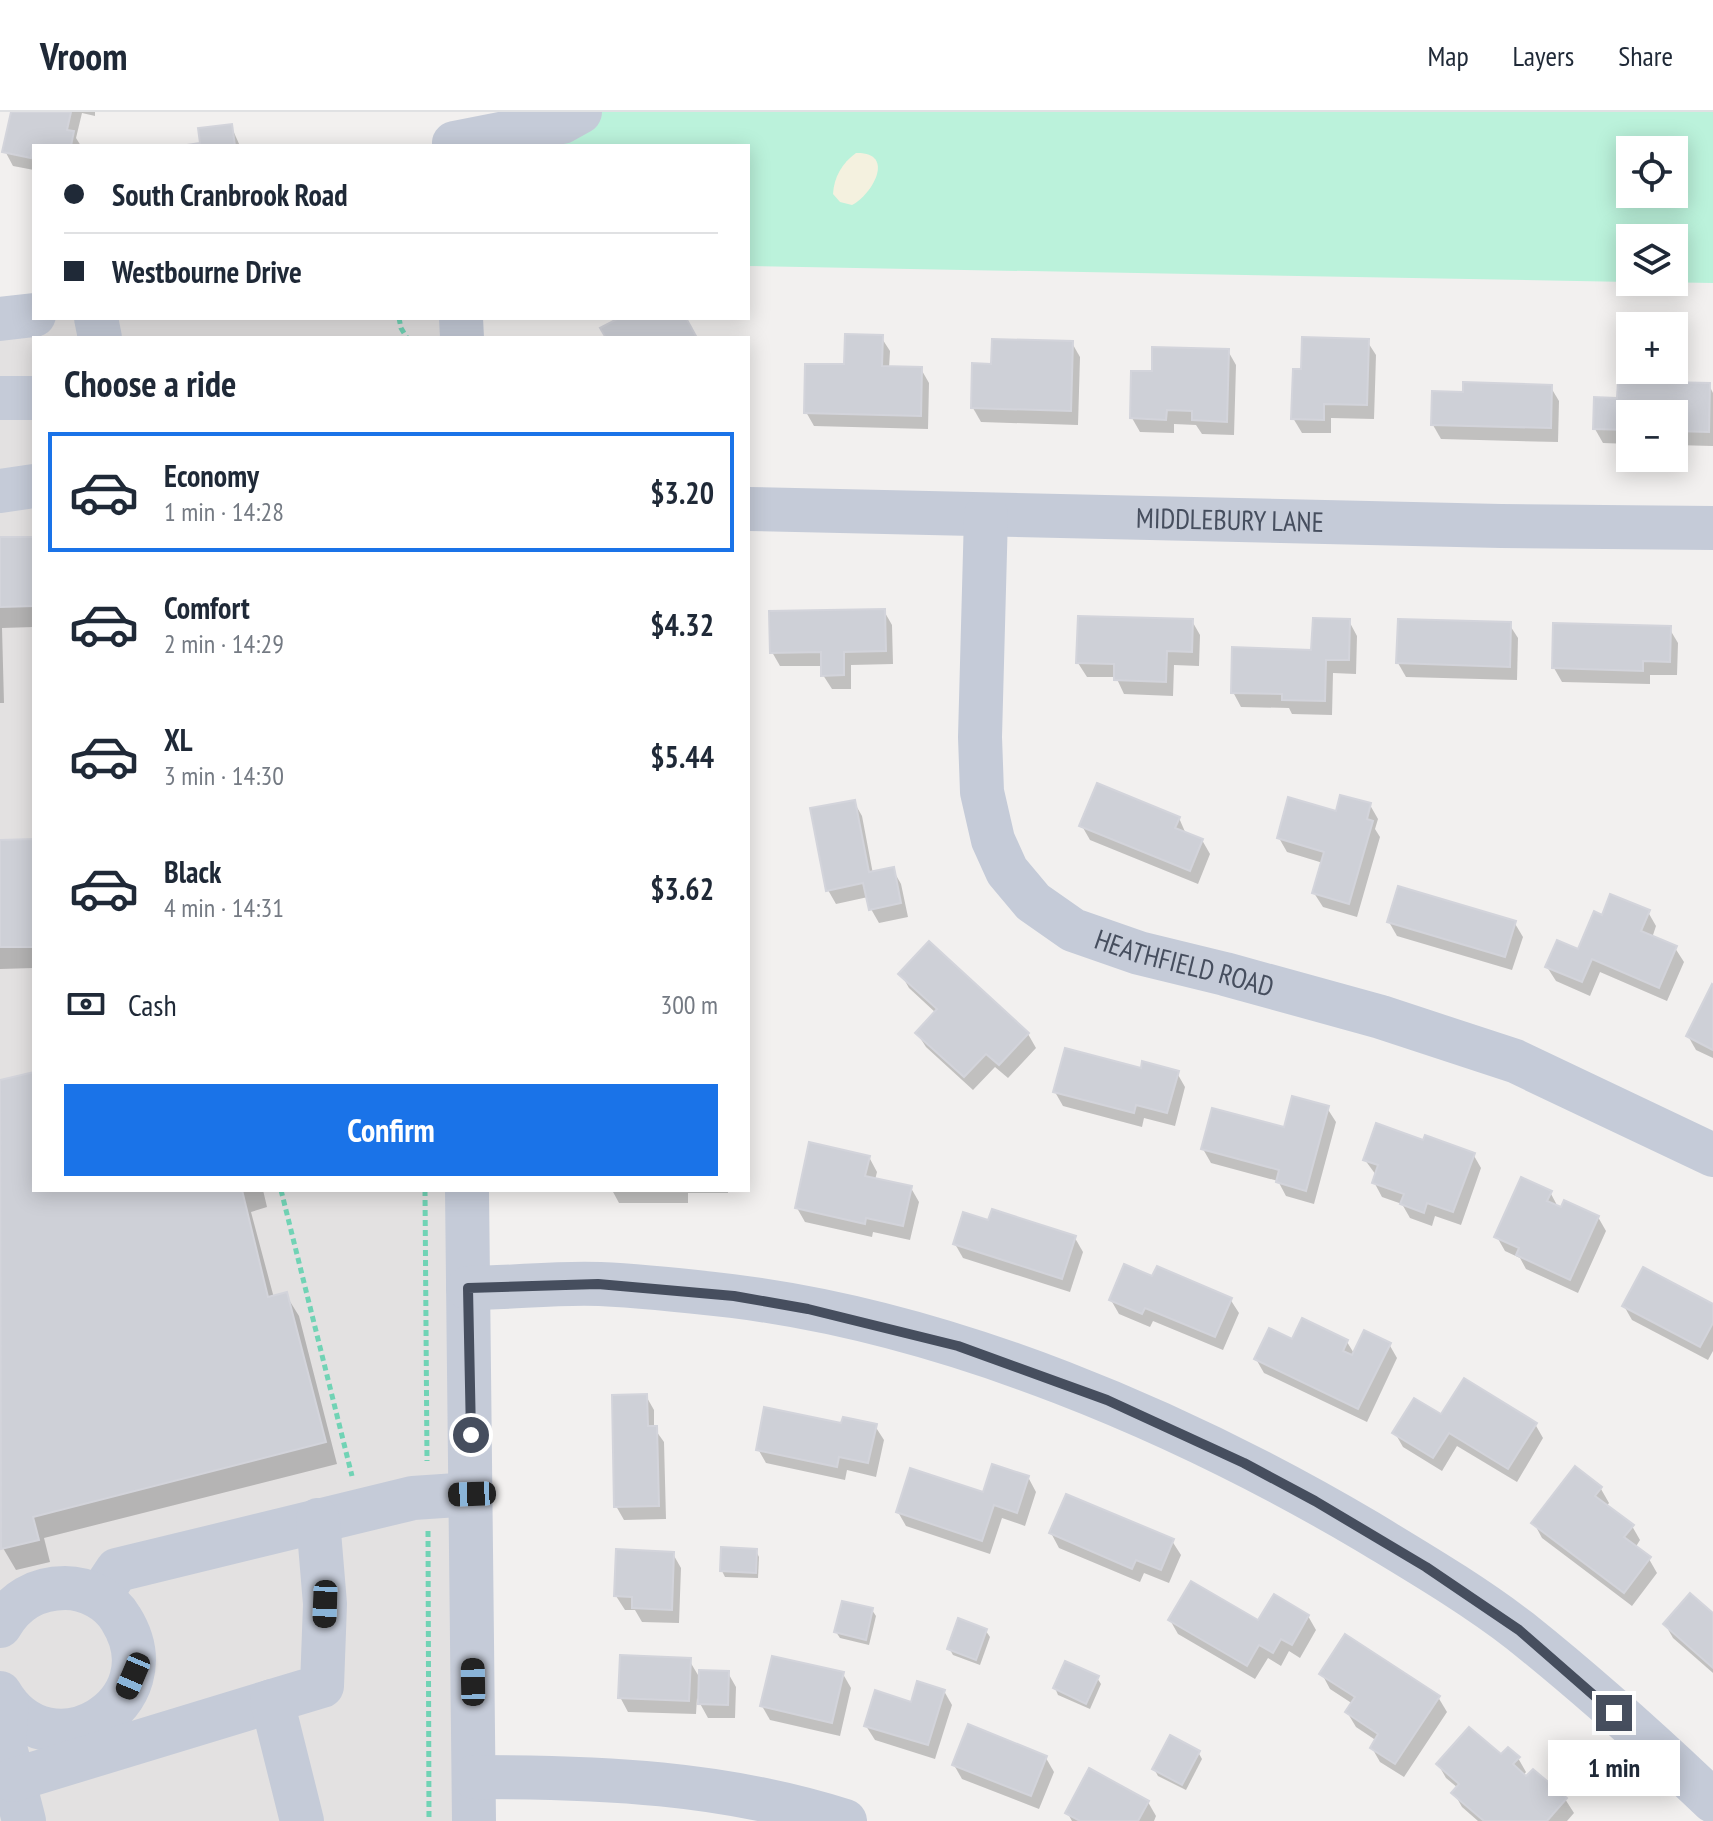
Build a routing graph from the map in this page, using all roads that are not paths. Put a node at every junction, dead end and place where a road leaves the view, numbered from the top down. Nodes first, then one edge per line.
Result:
1 (580, 112) edge
2 (453, 134) edge
3 (32, 315) edge
4 (0, 319) edge
5 (0, 398) edge
6 (32, 398) edge
7 (32, 486) edge
8 (0, 491) edge
9 (750, 509) edge
10 (986, 515) junction
11 (1713, 528) edge
12 (1713, 1155) edge
13 (467, 1192) edge
14 (468, 1288) junction
15 (472, 1494) junction
16 (318, 1520) junction
17 (99, 1597) junction
18 (0, 1626) edge
19 (4, 1699) edge
20 (272, 1701) junction
21 (474, 1777) junction
22 (18, 1800) edge
23 (1713, 1801) edge
24 (302, 1821) edge
25 (474, 1821) edge
26 (845, 1821) edge

1 - 2 street
3 - 4 street
5 - 6 street
7 - 8 street
9 - 10 street, MIDDLEBURY LANE
10 - 11 street, MIDDLEBURY LANE
10 - 12 street, HEATHFIELD ROAD
13 - 14 street
14 - 15 street
14 - 23 street
15 - 16 street
15 - 21 street
16 - 17 street
16 - 20 street
17 - 18 street
17 - 19 street
19 - 22 street
20 - 22 street
20 - 24 street
21 - 25 street
21 - 26 street

